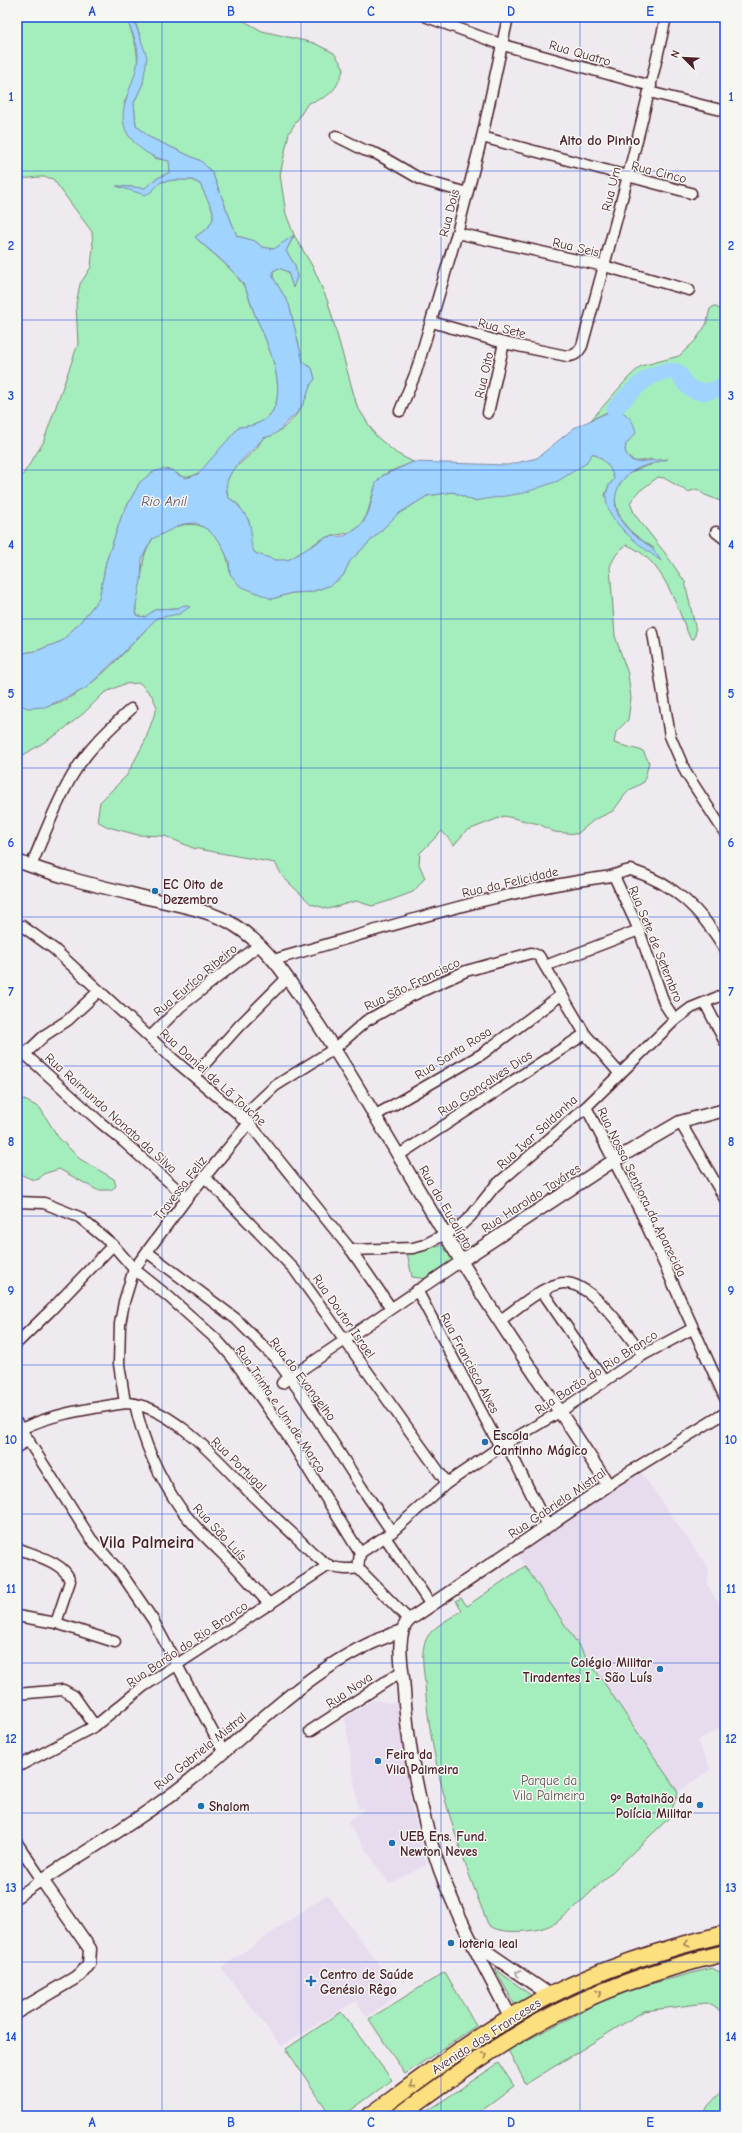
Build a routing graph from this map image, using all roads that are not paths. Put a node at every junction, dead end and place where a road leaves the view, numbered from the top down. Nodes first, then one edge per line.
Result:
1 (427, 17) edge
2 (508, 17) edge
3 (666, 17) edge
4 (503, 45) junction
5 (650, 89) junction
6 (725, 111) edge
7 (336, 136) dead end
8 (482, 138) junction
9 (627, 177) junction
10 (467, 193) junction
11 (691, 193) dead end
12 (457, 234) junction
13 (604, 266) junction
14 (689, 290) dead end
15 (432, 322) junction
16 (504, 343) junction
17 (566, 356) joint
18 (400, 412) dead end
19 (488, 413) dead end
20 (716, 532) dead end
21 (725, 539) edge
22 (653, 633) dead end
23 (130, 709) dead end
24 (725, 833) edge
25 (17, 861) edge
26 (31, 866) junction
27 (614, 876) junction
28 (22, 926) dead end
29 (639, 930) junction
30 (259, 945) junction
31 (725, 949) edge
32 (273, 960) junction
33 (545, 966) junction
34 (287, 978) junction
35 (99, 991) junction
36 (725, 994) edge
37 (561, 995) junction
38 (705, 1003) junction
39 (675, 1020) junction
40 (585, 1034) junction
41 (150, 1037) junction
42 (725, 1042) edge
43 (334, 1049) junction
44 (21, 1050) edge
45 (620, 1074) junction
46 (194, 1076) junction
47 (586, 1107) junction
48 (725, 1110) edge
49 (376, 1115) junction
50 (245, 1120) junction
51 (680, 1122) junction
52 (399, 1155) junction
53 (613, 1161) junction
54 (205, 1177) junction
55 (187, 1198) junction
56 (725, 1199) edge
57 (17, 1202) edge
58 (446, 1235) junction
59 (113, 1245) junction
60 (351, 1250) junction
61 (147, 1252) junction
62 (461, 1261) junction
63 (134, 1269) junction
64 (417, 1290) junction
65 (542, 1291) junction
66 (391, 1308) junction
67 (499, 1322) junction
68 (692, 1328) junction
69 (345, 1340) junction
70 (17, 1343) edge
71 (643, 1355) junction
72 (286, 1381) junction
73 (604, 1381) junction
74 (725, 1398) edge
75 (130, 1404) junction
76 (561, 1410) junction
77 (725, 1414) edge
78 (19, 1426) edge
79 (29, 1440) junction
80 (503, 1445) junction
81 (17, 1447) edge
82 (447, 1483) junction
83 (608, 1485) junction
84 (547, 1526) junction
85 (389, 1534) junction
86 (17, 1548) edge
87 (360, 1553) junction
88 (329, 1565) junction
89 (358, 1568) junction
90 (270, 1605) junction
91 (431, 1605) junction
92 (17, 1616) edge
93 (409, 1620) junction
94 (56, 1623) junction
95 (402, 1631) junction
96 (115, 1642) dead end
97 (177, 1665) junction
98 (402, 1671) junction
99 (17, 1694) edge
100 (95, 1726) junction
101 (310, 1731) dead end
102 (223, 1751) junction
103 (17, 1767) edge
104 (17, 1843) edge
105 (42, 1880) junction
106 (17, 1897) edge
107 (725, 1934) edge
108 (473, 1943) junction
109 (725, 1953) edge
110 (701, 1959) junction
111 (725, 1962) edge
112 (550, 1995) junction
113 (17, 2012) edge
114 (511, 2018) junction
115 (370, 2116) edge
116 (399, 2116) edge

1 - 4 street, Rua Quatro
2 - 4 street, Rua Dois
3 - 5 street, Rua Um
4 - 5 street, Rua Quatro
4 - 8 street, Rua Dois
5 - 6 street, Rua Quatro
5 - 9 street, Rua Um
7 - 10 street
8 - 9 street, Rua Cinco
8 - 10 street, Rua Dois
9 - 11 street, Rua Cinco
9 - 13 street, Rua Um
10 - 12 street, Rua Dois
12 - 13 street, Rua Seis
12 - 15 street, Rua Dois
13 - 14 street, Rua Seis
13 - 17 street, Rua Um
15 - 16 street, Rua Sete
15 - 18 street, Rua Dois
16 - 17 street, Rua Sete
16 - 19 street, Rua Oito
20 - 21 street
22 - 24 street
23 - 26 street
25 - 26 street, Rua do Eucalípto
26 - 30 street, Rua do Eucalípto
27 - 29 street, Rua Sete de Setembro
27 - 31 street, Rua da Felicidade
27 - 32 street, Rua da Felicidade
28 - 35 street, Rua Daniel de Lã Touche
29 - 33 street
29 - 39 street, Rua Sete de Setembro
30 - 32 street, Rua do Eucalípto
30 - 41 street, Rua Euríco Ribeiro
32 - 34 street, Rua do Eucalípto
33 - 37 street
33 - 43 street, Rua São Francisco
34 - 43 street, Rua do Eucalípto
34 - 46 street
35 - 41 street, Rua Daniel de Lã Touche
35 - 44 street
36 - 38 street, Rua Ivar Saldanha
37 - 40 street
37 - 49 street, Rua Santa Rosa
38 - 39 street, Rua Ivar Saldanha
38 - 42 street
39 - 45 street, Rua Ivar Saldanha
40 - 45 street
40 - 52 street, Rua Gonçalves Dias
41 - 46 street, Rua Daniel de Lã Touche
43 - 49 street, Rua do Eucalípto
43 - 50 street, Rua São Francisco
44 - 55 street, Rua Raimundo Nonato da Silva
45 - 47 street, Rua Ivar Saldanha
46 - 50 street, Rua Daniel de Lã Touche
47 - 53 street, Rua Nossa Senhora da Aparecida
47 - 58 street, Rua Ivar Saldanha
48 - 51 street, Rua Haroldo Taváres
49 - 52 street, Rua do Eucalípto
50 - 54 street, Travessa Feliz
50 - 60 street, Rua Daniel de Lã Touche
51 - 53 street, Rua Haroldo Taváres
51 - 56 street
52 - 58 street, Rua do Eucalípto
53 - 62 street, Rua Haroldo Taváres
53 - 68 street, Rua Nossa Senhora da Aparecida
54 - 55 street, Travessa Feliz
54 - 69 street, Rua Doutor Israel
55 - 61 street, Travessa Feliz
57 - 59 street, Rua Trinta e Um de Março
58 - 60 street, Rua Ivar Saldanha
58 - 62 street, Rua do Eucalípto
59 - 63 street, Rua Trinta e Um de Março
59 - 70 street
60 - 66 street, Rua Daniel de Lã Touche
61 - 63 street, Travessa Feliz
61 - 72 street, Rua do Evangelho
62 - 64 street, Rua Haroldo Taváres
62 - 67 street, Rua do Eucalípto
63 - 75 street, Rua São Luís
63 - 87 street, Rua Trinta e Um de Março
64 - 66 street, Rua Haroldo Taváres
64 - 80 street, Rua Francisco Alves
65 - 67 street
65 - 71 street
65 - 73 street
66 - 69 street, Rua Haroldo Taváres
67 - 76 street, Rua do Eucalípto
68 - 71 street, Rua Barão do Rio Branco
68 - 74 street, Rua Nossa Senhora da Aparecida
69 - 72 street, Rua Haroldo Taváres
69 - 82 street, Rua Doutor Israel
71 - 73 street, Rua Barão do Rio Branco
72 - 85 street, Rua do Evangelho
73 - 76 street, Rua Barão do Rio Branco
75 - 78 street
75 - 88 street, Rua Portugal
75 - 90 street, Rua São Luís
76 - 80 street, Rua Barão do Rio Branco
76 - 83 street, Rua do Eucalípto
77 - 83 street, Rua Gabriela Mistral
78 - 79 street
79 - 81 street
79 - 97 street
80 - 82 street, Rua Barão do Rio Branco
80 - 84 street, Rua Francisco Alves
82 - 85 street, Rua Barão do Rio Branco
83 - 84 street, Rua Gabriela Mistral
84 - 91 street, Rua Gabriela Mistral
85 - 87 street, Rua Barão do Rio Branco
85 - 91 street, Rua do Evangelho
86 - 94 street
87 - 89 street
88 - 89 street, Rua Portugal
88 - 90 street, Rua Barão do Rio Branco
89 - 93 street
90 - 97 street, Rua Barão do Rio Branco
91 - 93 street, Rua Gabriela Mistral
92 - 94 street
93 - 95 street
94 - 96 street
95 - 98 street
95 - 102 street, Rua Gabriela Mistral
97 - 100 street, Rua Barão do Rio Branco
97 - 102 street
98 - 101 street, Rua Nova
98 - 108 street
99 - 100 street
100 - 103 street, Rua Barão do Rio Branco
102 - 105 street, Rua Gabriela Mistral
104 - 105 street
105 - 106 street, Rua Gabriela Mistral
105 - 113 street
107 -> 112 main road, Avenida dos Franceses
112 -> 108 street
108 - 114 street
109 - 110 main road, Avenida dos Franceses
110 - 111 street
116 -> 110 main road, Avenida dos Franceses
112 - 114 main road, Avenida dos Franceses
114 -> 115 main road, Avenida dos Franceses

